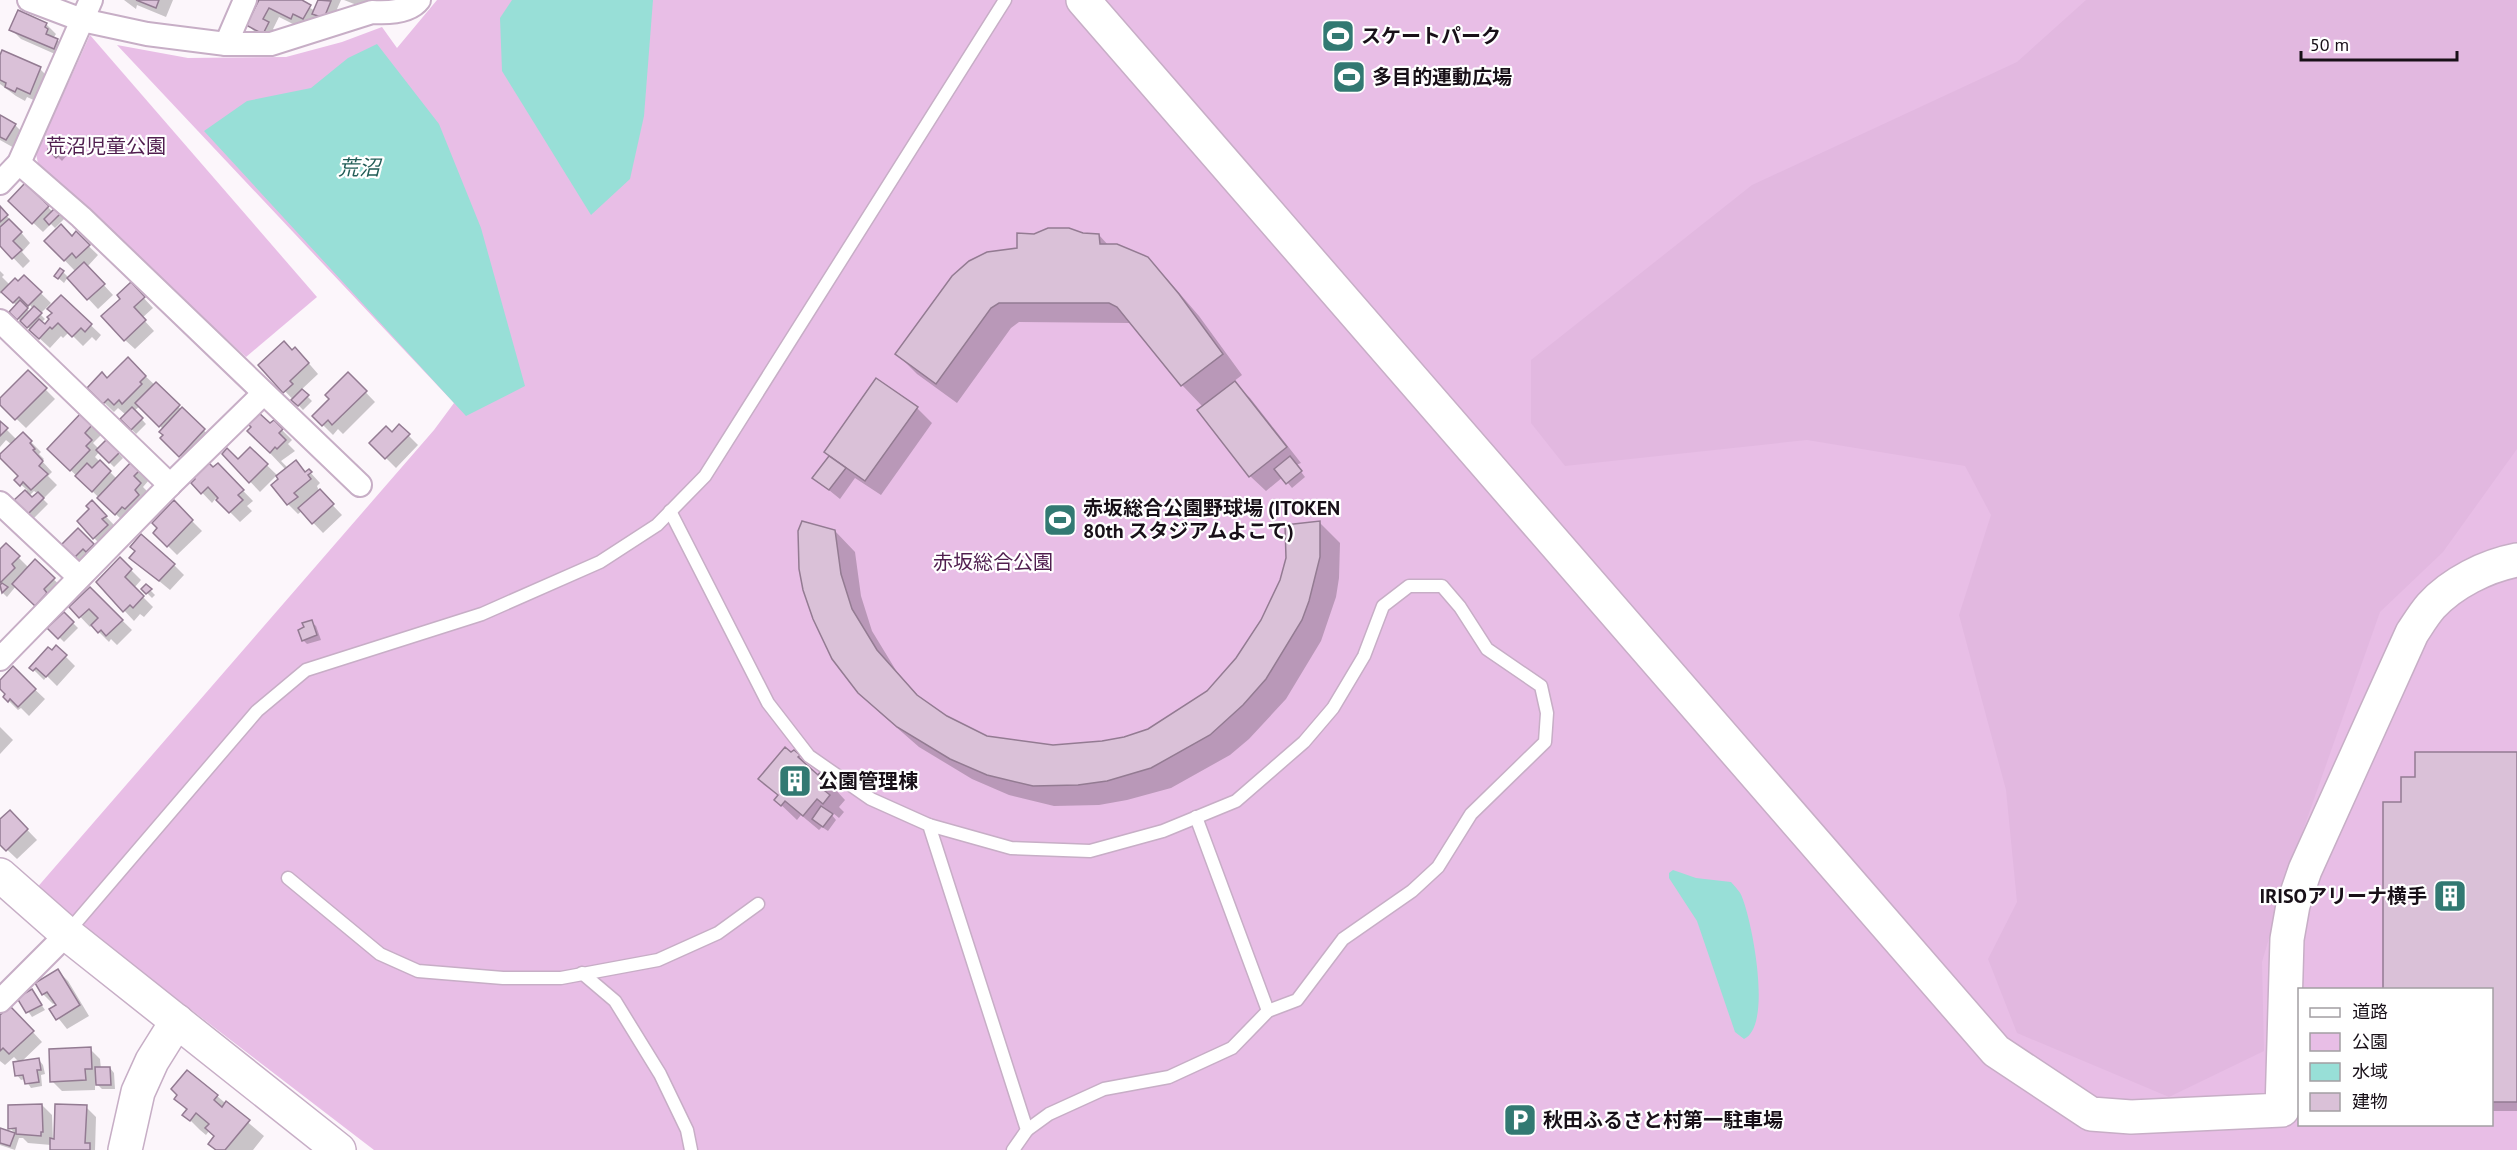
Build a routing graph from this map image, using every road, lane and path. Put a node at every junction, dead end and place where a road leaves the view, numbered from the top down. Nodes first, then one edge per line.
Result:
1 (29, 0) edge
2 (245, 0) edge
3 (419, 0) edge
4 (1005, 0) edge
5 (1083, 0) edge
6 (389, 7) edge
7 (87, 10) edge
8 (226, 44) junction
9 (18, 163) junction
10 (0, 183) edge
11 (0, 321) edge
12 (263, 394) junction
13 (170, 484) junction
14 (360, 485) dead end
15 (0, 503) edge
16 (670, 512) junction
17 (2517, 560) edge
18 (79, 577) junction
19 (0, 659) edge
20 (1197, 817) junction
21 (929, 825) junction
22 (0, 874) edge
23 (288, 878) dead end
24 (758, 904) dead end
25 (67, 934) junction
26 (582, 973) junction
27 (0, 1001) edge
28 (1268, 1011) junction
29 (177, 1021) junction
30 (1027, 1130) junction
31 (125, 1150) edge
32 (339, 1150) edge
33 (691, 1150) edge
34 (1013, 1150) edge

1 - 7 street
2 - 8 street
3 - 6 street
4 - 16 lane
5 - 17 street
6 - 8 street
7 - 8 street
7 - 9 street
9 - 10 street
9 - 12 street
11 - 13 street
12 - 13 street
12 - 14 street
13 - 18 street
15 - 18 street
16 - 21 lane
16 - 25 lane
18 - 19 street
20 - 21 lane
20 - 28 lane
20 - 28 lane
21 - 30 lane
22 - 25 street
23 - 26 lane
24 - 26 lane
25 - 27 street
25 - 29 street
26 - 33 lane
28 - 30 lane
29 - 31 street
29 - 32 street
30 - 34 lane

